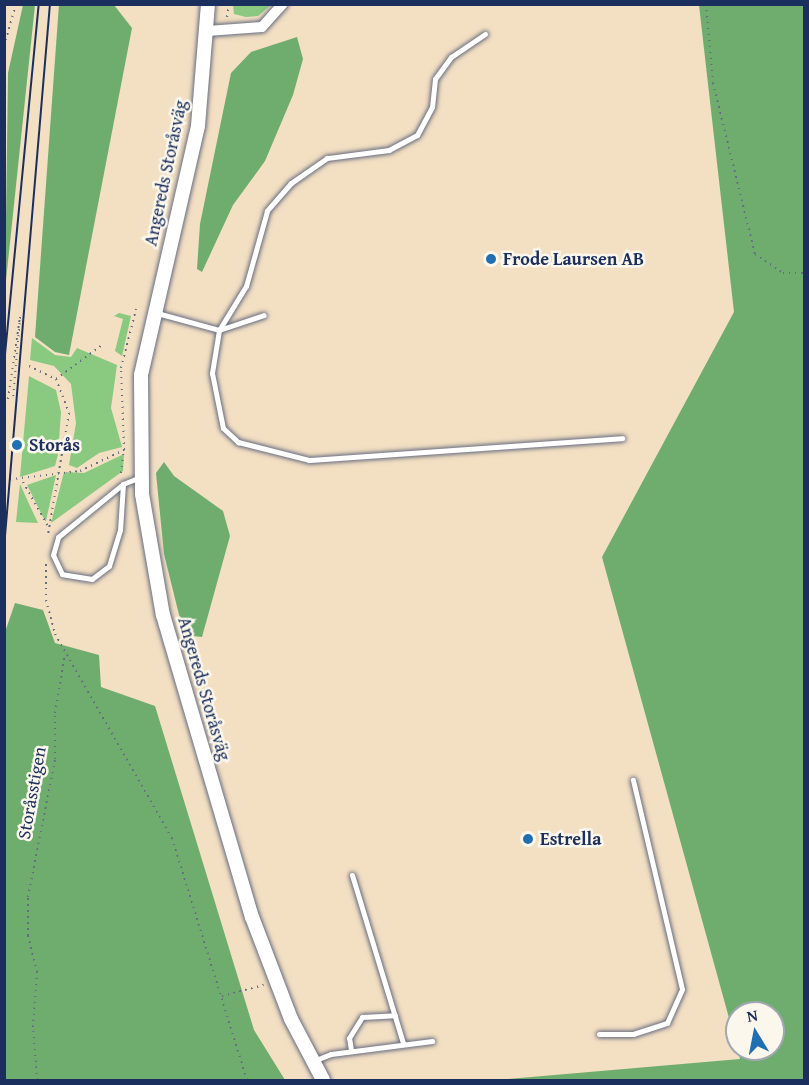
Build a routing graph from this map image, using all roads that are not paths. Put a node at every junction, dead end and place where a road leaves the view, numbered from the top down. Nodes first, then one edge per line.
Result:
1 (208, 4) edge
2 (283, 4) edge
3 (207, 32) junction
4 (485, 34) dead end
5 (152, 312) junction
6 (264, 315) dead end
7 (219, 330) junction
8 (622, 438) dead end
9 (140, 477) junction
10 (123, 484) junction
11 (633, 780) dead end
12 (352, 875) dead end
13 (396, 1015) junction
14 (599, 1034) dead end
15 (432, 1041) dead end
16 (403, 1043) junction
17 (351, 1050) junction
18 (312, 1062) junction
19 (323, 1080) edge

1 - 3 street, Angereds Storåsväg
2 - 3 street
3 - 5 street, Angereds Storåsväg
4 - 7 lane
5 - 7 lane
5 - 9 street, Angereds Storåsväg
6 - 7 lane
7 - 8 lane
9 - 10 lane
9 - 18 street, Angereds Storåsväg
10 - 10 lane
11 - 14 lane
12 - 13 lane
13 - 16 lane
13 - 17 lane
15 - 16 lane
16 - 17 lane
17 - 18 lane
18 - 19 street, Angereds Storåsväg

